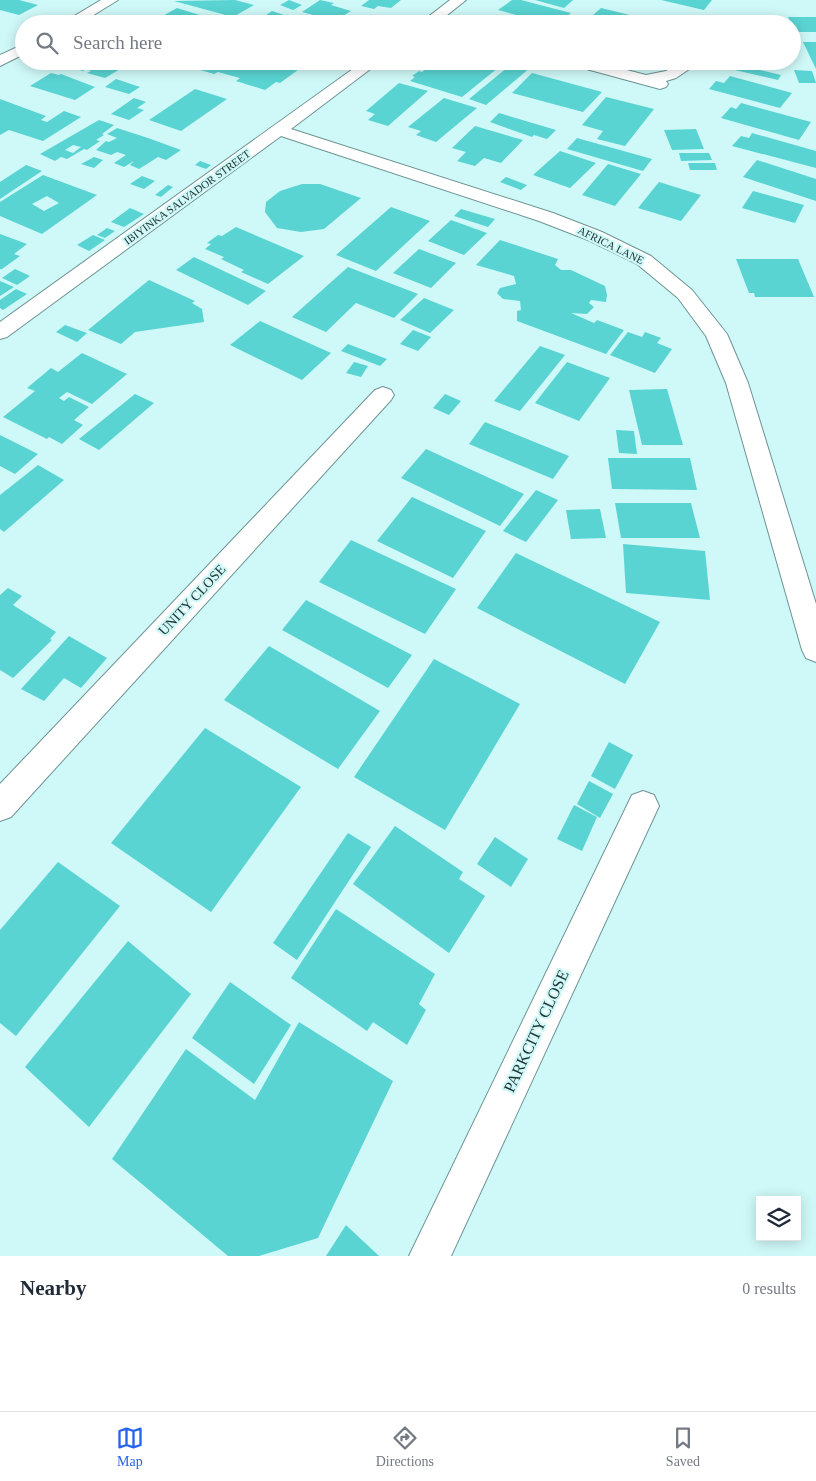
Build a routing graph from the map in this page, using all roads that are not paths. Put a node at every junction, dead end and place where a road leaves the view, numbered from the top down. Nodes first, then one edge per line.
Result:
1 (110, 0) edge
2 (459, 0) edge
3 (84, 15) edge
4 (439, 15) edge
5 (15, 53) edge
6 (0, 61) edge
7 (361, 70) edge
8 (607, 70) edge
9 (680, 70) edge
10 (278, 130) junction
11 (0, 332) edge
12 (383, 394) dead end
13 (816, 650) edge
14 (0, 806) edge
15 (643, 806) dead end
16 (430, 1256) edge

1 - 3 street
2 - 4 street
5 - 6 street
7 - 10 street, IBIYINKA SALVADOR STREET
8 - 9 street
10 - 11 street, IBIYINKA SALVADOR STREET
10 - 13 street, AFRICA LANE
12 - 14 street, UNITY CLOSE
15 - 16 street, PARKCITY CLOSE

